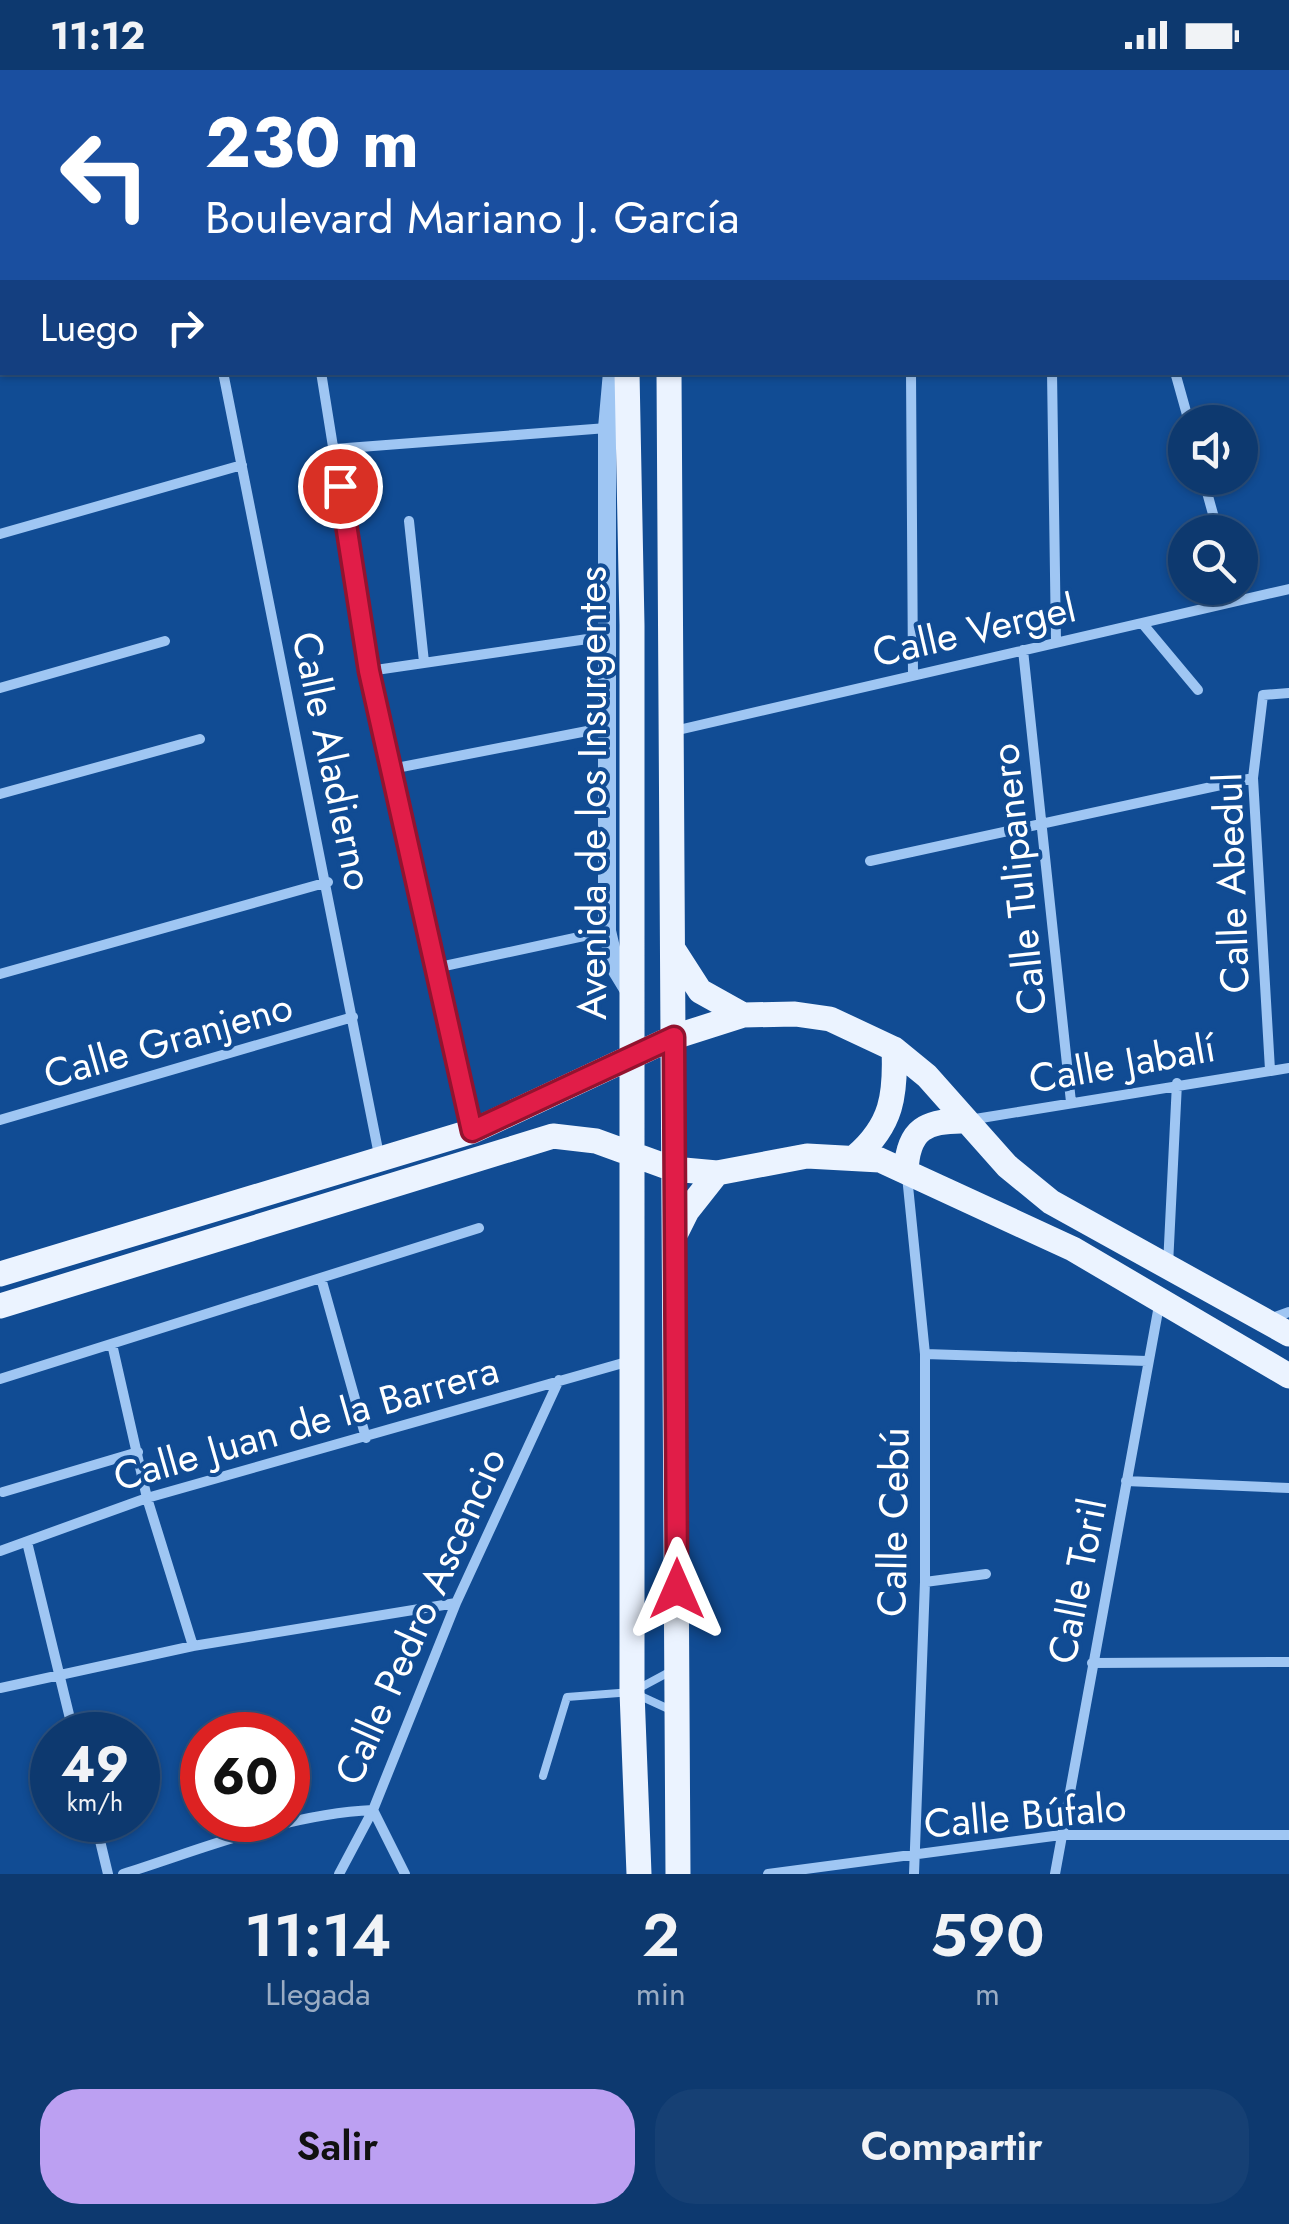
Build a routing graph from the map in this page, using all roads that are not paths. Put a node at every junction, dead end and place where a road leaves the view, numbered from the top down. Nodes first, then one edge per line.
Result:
1 (224, 375) edge
2 (321, 375) edge
3 (612, 375) edge
4 (627, 375) edge
5 (669, 375) edge
6 (911, 375) edge
7 (1052, 375) edge
8 (1176, 375) edge
9 (1184, 405) edge
10 (607, 428) junction
11 (334, 449) junction
12 (242, 466) junction
13 (410, 521) dead end
14 (0, 534) edge
15 (1289, 589) edge
16 (1258, 596) edge
17 (1219, 605) edge
18 (1142, 623) junction
19 (608, 636) junction
20 (165, 641) dead end
21 (1056, 642) junction
22 (1024, 650) junction
23 (424, 662) junction
24 (369, 671) junction
25 (913, 674) junction
26 (0, 688) edge
27 (1198, 690) dead end
28 (1289, 693) edge
29 (608, 727) junction
30 (673, 731) junction
31 (200, 739) dead end
32 (391, 769) junction
33 (1253, 778) junction
34 (0, 794) edge
35 (1042, 821) junction
36 (870, 861) dead end
37 (328, 882) junction
38 (607, 931) junction
39 (671, 944) junction
40 (434, 968) junction
41 (0, 974) edge
42 (630, 992) junction
43 (743, 1015) junction
44 (353, 1017) junction
45 (674, 1037) junction
46 (894, 1049) junction
47 (630, 1057) junction
48 (1289, 1068) edge
49 (1270, 1070) junction
50 (1177, 1083) junction
51 (1071, 1102) junction
52 (0, 1120) edge
53 (966, 1121) junction
54 (472, 1131) junction
55 (628, 1152) junction
56 (856, 1156) junction
57 (380, 1161) junction
58 (673, 1168) junction
59 (906, 1171) junction
60 (717, 1173) junction
61 (334, 1187) junction
62 (479, 1228) dead end
63 (674, 1236) junction
64 (1168, 1266) junction
65 (0, 1274) edge
66 (322, 1278) junction
67 (1160, 1299) junction
68 (0, 1306) edge
69 (1278, 1316) edge
70 (1289, 1334) edge
71 (112, 1344) junction
72 (924, 1354) junction
73 (631, 1360) junction
74 (1147, 1361) junction
75 (1289, 1376) edge
76 (0, 1379) edge
77 (559, 1380) junction
78 (366, 1438) junction
79 (138, 1452) junction
80 (1126, 1481) junction
81 (1289, 1488) edge
82 (3, 1492) dead end
83 (147, 1498) junction
84 (28, 1542) junction
85 (0, 1550) edge
86 (986, 1574) dead end
87 (924, 1582) junction
88 (456, 1603) junction
89 (193, 1646) junction
90 (1092, 1662) junction
91 (1289, 1662) edge
92 (678, 1668) junction
93 (60, 1677) junction
94 (0, 1688) edge
95 (632, 1692) junction
96 (68, 1712) edge
97 (677, 1712) junction
98 (543, 1776) dead end
99 (373, 1810) junction
100 (1061, 1835) junction
101 (1289, 1835) edge
102 (100, 1842) edge
103 (914, 1854) junction
104 (108, 1874) edge
105 (124, 1874) edge
106 (340, 1874) edge
107 (405, 1874) edge
108 (639, 1874) edge
109 (678, 1874) edge
110 (768, 1874) edge
111 (914, 1874) edge
112 (1055, 1874) edge

1 - 12 street, Calle Aladierno
2 - 11 street
3 - 10 street
4 - 42 main road, Avenida de los Insurgentes
5 - 30 main road, Avenida de los Insurgentes
6 - 25 street
7 - 21 street
8 - 9 street
10 - 11 street
10 - 19 street
11 - 24 street
12 - 14 street
12 - 37 street, Calle Aladierno
13 - 23 street
15 - 16 street, Calle Vergel
17 - 18 street, Calle Vergel
18 - 21 street, Calle Vergel
18 - 27 street
19 - 23 street
19 - 29 street
20 - 26 street
21 - 22 street, Calle Vergel
22 - 25 street, Calle Vergel
22 - 35 street, Calle Tulipanero
23 - 24 street
24 - 32 street
25 - 30 street, Calle Vergel
28 - 33 street, Calle Abedul
29 - 32 street
29 - 38 street
30 - 39 main road, Avenida de los Insurgentes
31 - 34 street
32 - 40 street
33 - 35 street
33 - 49 street, Calle Abedul
35 - 36 street
35 - 51 street, Calle Tulipanero
37 - 41 street
37 - 44 street, Calle Aladierno
38 - 40 street
38 - 42 street
39 - 43 main road
39 - 45 main road, Avenida de los Insurgentes
40 - 54 street
42 - 47 main road, Avenida de los Insurgentes
43 - 45 main road
43 - 46 main road
44 - 52 street, Calle Granjeno
44 - 57 street, Calle Aladierno
45 - 47 main road
45 - 58 main road, Avenida de los Insurgentes
46 - 53 main road
46 - 56 main road
47 - 54 main road
47 - 55 main road, Avenida de los Insurgentes
48 - 49 street, Calle Jabalí
49 - 50 street, Calle Jabalí
50 - 51 street, Calle Jabalí
50 - 64 street
51 - 53 street, Calle Jabalí
53 - 59 main road
53 - 64 main road
54 - 57 main road
55 - 58 main road
55 - 61 main road
55 - 73 main road, Avenida de los Insurgentes
56 - 59 main road
56 - 60 main road
57 - 61 main road
58 - 60 main road
58 - 63 main road, Avenida de los Insurgentes
59 - 67 main road
59 - 72 street, Calle Cebú
60 - 63 main road
61 - 65 main road
61 - 68 main road
62 - 66 street
63 - 92 main road, Avenida de los Insurgentes
64 - 69 main road
66 - 71 street
66 - 78 street
67 - 74 street, Calle Toril
67 - 75 main road
69 - 70 main road
71 - 76 street
71 - 79 street
72 - 74 street
72 - 87 street, Calle Cebú
73 - 77 street, Calle Juan de la Barrera
73 - 95 main road, Avenida de los Insurgentes
74 - 80 street, Calle Toril
77 - 78 street, Calle Juan de la Barrera
77 - 88 street, Calle Pedro Ascencio
78 - 83 street, Calle Juan de la Barrera
79 - 82 street
79 - 83 street
80 - 81 street
80 - 90 street, Calle Toril
83 - 84 street, Calle Juan de la Barrera
83 - 89 street
84 - 85 street, Calle Juan de la Barrera
84 - 93 street
86 - 87 street
87 - 103 street, Calle Cebú
88 - 89 street
88 - 99 street, Calle Pedro Ascencio
89 - 93 street
90 - 91 street
90 - 100 street, Calle Toril
92 - 95 lane
92 - 97 main road, Avenida de los Insurgentes
93 - 94 street
93 - 96 street
95 - 97 lane
95 - 98 lane
95 - 108 main road, Avenida de los Insurgentes
97 - 109 main road, Avenida de los Insurgentes
99 - 105 street, Calle Pedro Ascencio
99 - 106 street
99 - 107 street
100 - 101 street, Calle Búfalo
100 - 103 street, Calle Búfalo
100 - 112 street, Calle Toril
102 - 104 street
103 - 110 street, Calle Búfalo
103 - 111 street, Calle Cebú

